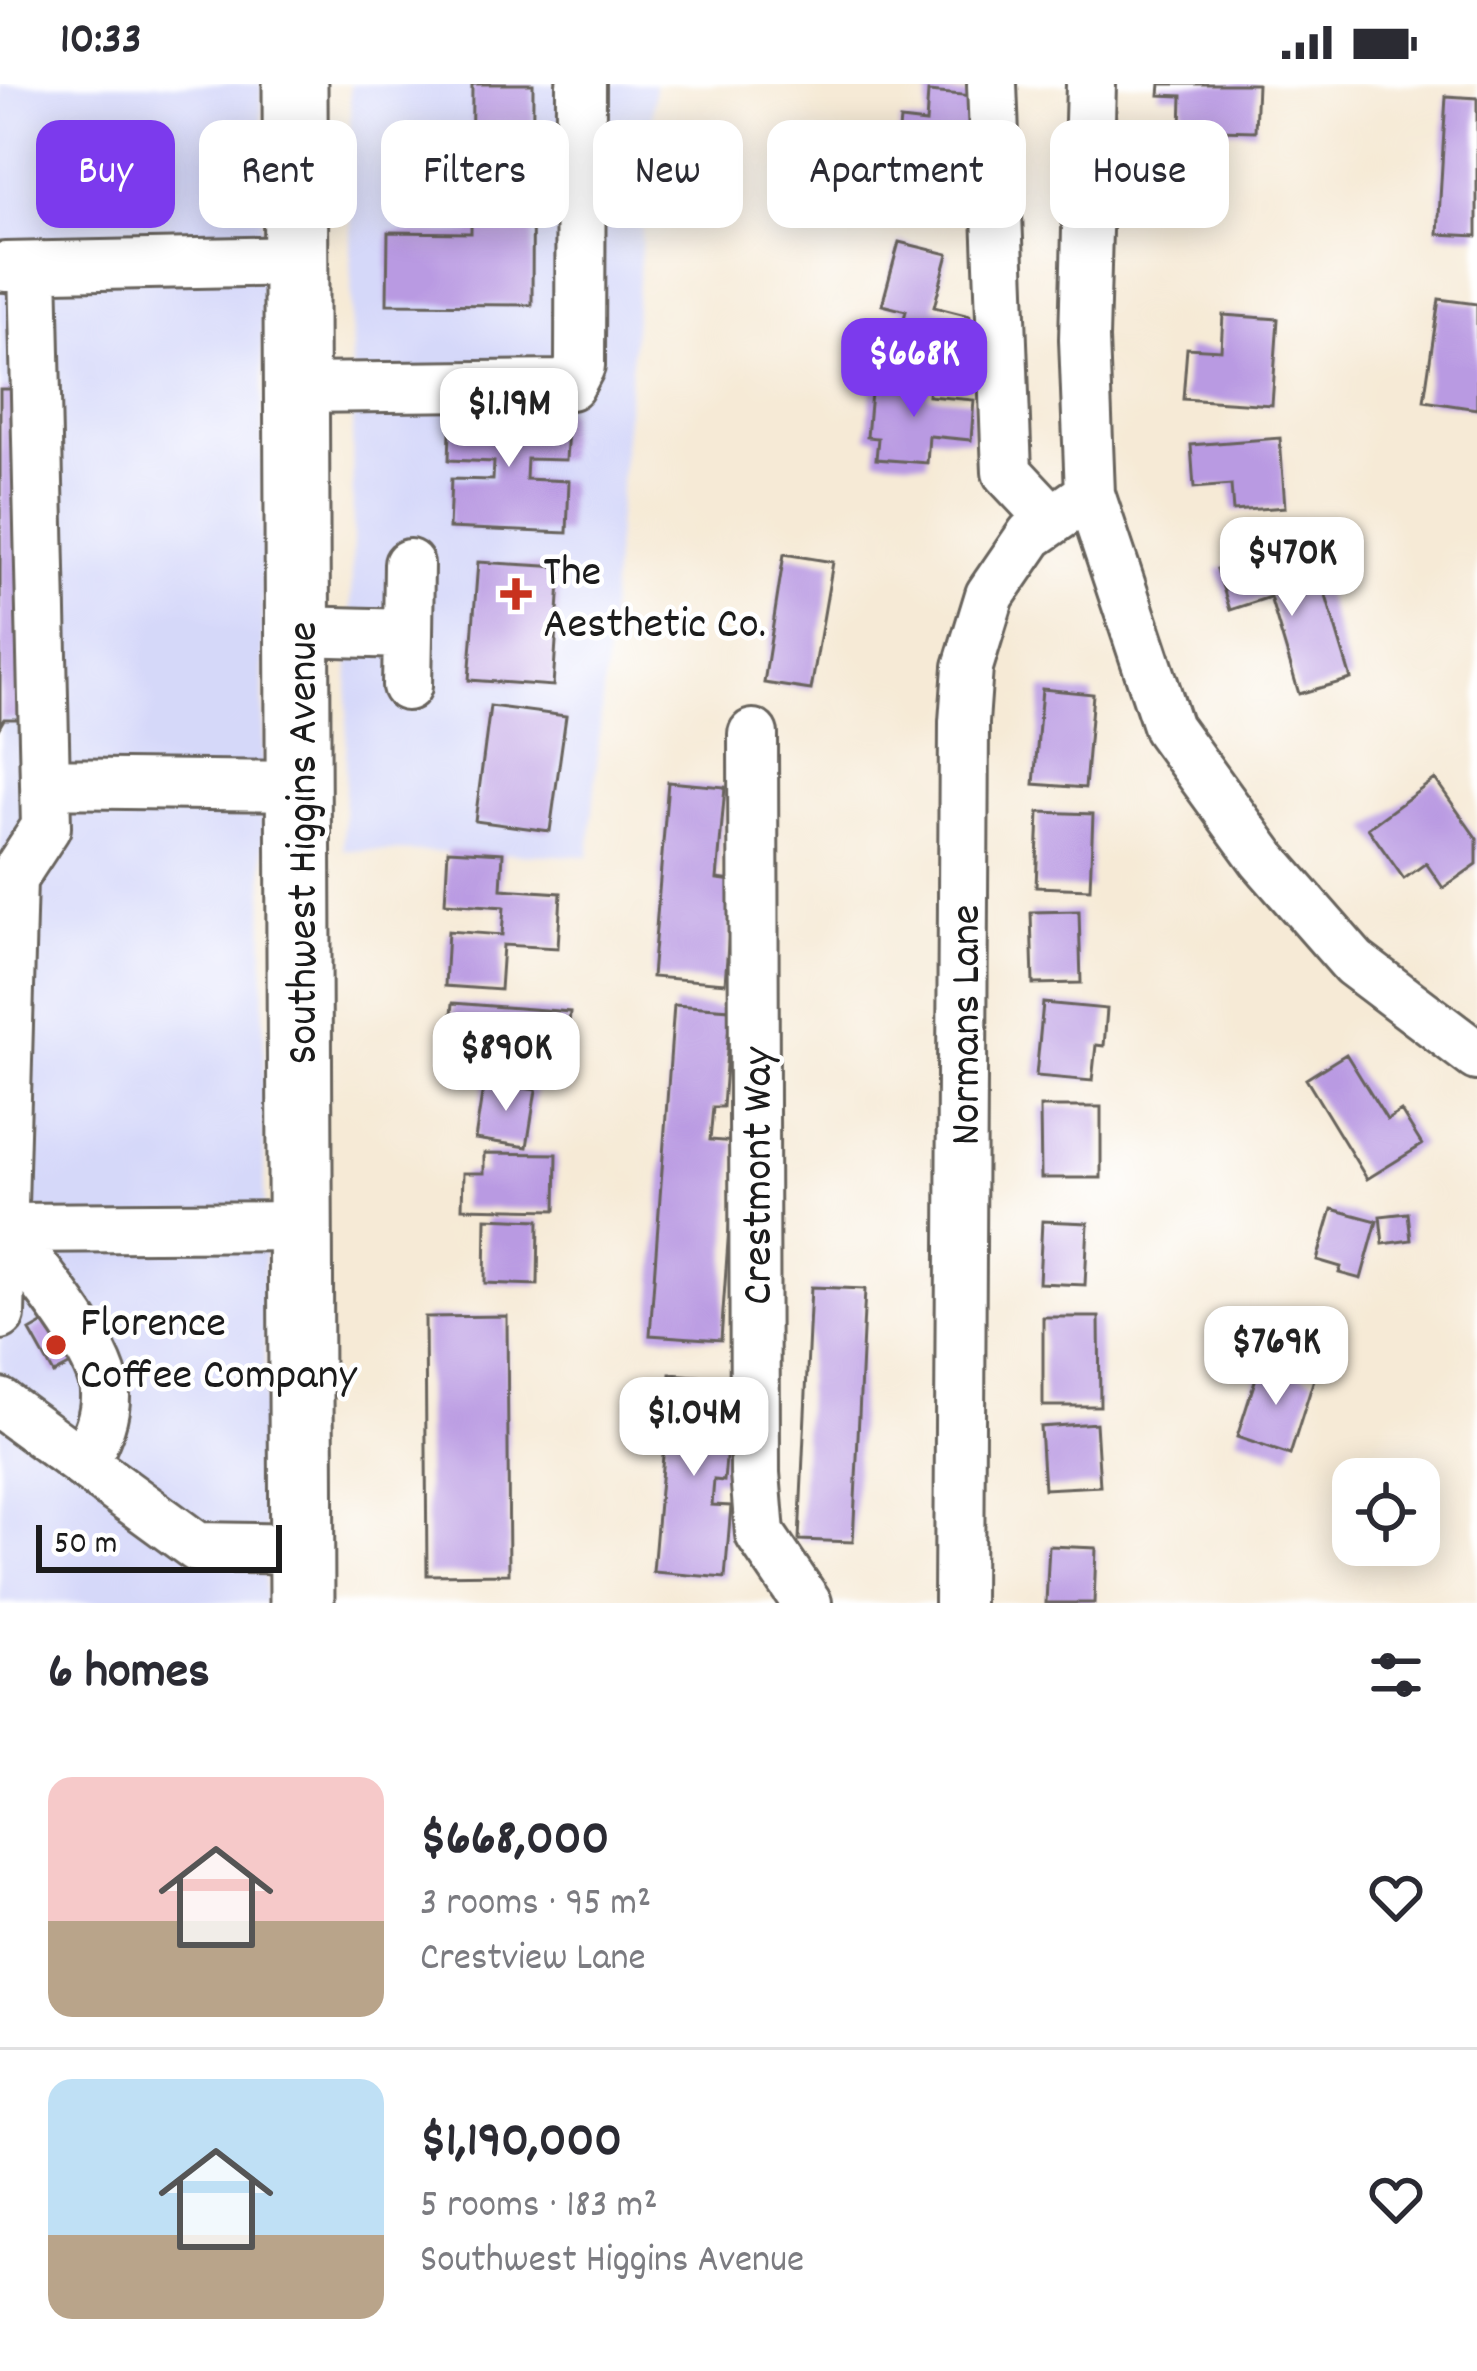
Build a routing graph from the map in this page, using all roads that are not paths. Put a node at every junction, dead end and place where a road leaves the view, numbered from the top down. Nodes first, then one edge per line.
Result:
1 (295, 84) edge
2 (581, 84) edge
3 (992, 84) edge
4 (1091, 84) edge
5 (296, 261) junction
6 (16, 267) edge
7 (297, 388) junction
8 (1071, 507) junction
9 (409, 564) dead end
10 (298, 631) junction
11 (408, 634) junction
12 (407, 686) dead end
13 (753, 734) dead end
14 (45, 783) junction
15 (300, 787) junction
16 (1477, 1056) edge
17 (301, 1226) junction
18 (2, 1228) edge
19 (0, 1315) edge
20 (0, 1403) edge
21 (84, 1464) junction
22 (302, 1576) edge
23 (806, 1603) edge
24 (959, 1603) edge

1 - 5 main road, Southwest Higgins Avenue
2 - 7 street
3 - 8 street
4 - 8 street
5 - 6 street
5 - 7 main road, Southwest Higgins Avenue
6 - 14 street
7 - 10 main road, Southwest Higgins Avenue
8 - 16 street
8 - 24 street, Normans Lane
9 - 11 street
10 - 11 street
10 - 15 main road, Southwest Higgins Avenue
11 - 12 street
13 - 23 street, Crestmont Way
14 - 15 street
14 - 18 street
15 - 17 main road, Southwest Higgins Avenue
17 - 18 street
17 - 22 main road, Southwest Higgins Avenue
18 - 19 street
18 - 21 street
20 - 21 street
21 - 22 street

